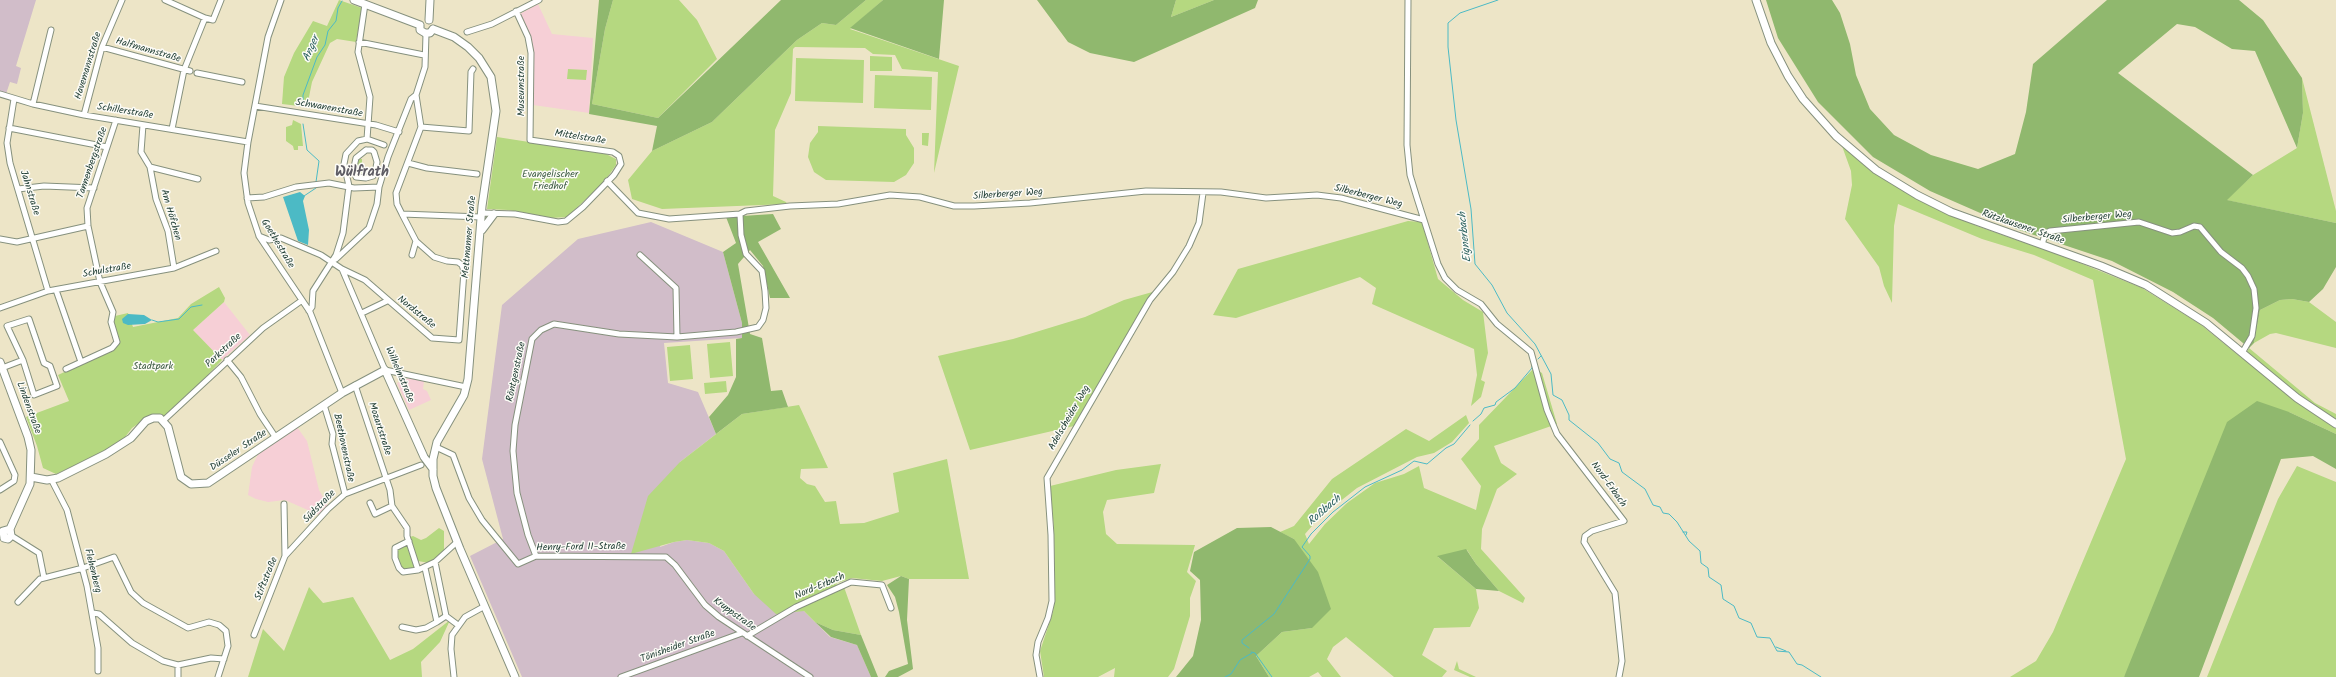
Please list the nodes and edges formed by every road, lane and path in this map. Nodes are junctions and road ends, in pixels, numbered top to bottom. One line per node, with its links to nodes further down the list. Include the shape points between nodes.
1 (122, 0): 20 (street, Havemannstraße)
2 (165, 0): 12 (street)
3 (221, 0): 12 (street, via 213,20)
4 (280, 0): 30 (street, Goethestraße, via 268,37)
5 (354, 0): 10 (main road)
6 (430, 0): 13 (main road)
7 (539, 0): 11 (street)
8 (1408, 0): 61 (street, via 1407,145 1410,175)
9 (1756, 0): 69 (main road, Rützkausener Straße, via 1771,42 1788,76 1820,119 1848,148 1876,170 1917,195 1978,223)
10 (365, 4): 14 (main road); 19 (street)
11 (516, 11): 17 (street, via 488,26); 40 (street, Museumstraße, via 528,37 531,53)
12 (205, 18): 23 (street)
13 (429, 20): 14 (main road); 15 (main road, via 433,24)
14 (420, 25): 18 (main road, via 422,32)
15 (433, 29): 18 (main road); 60 (main road, Mettmanner Straße, via 468,47 480,58 491,77 496,111)
16 (51, 30): 29 (street)
17 (467, 32)
18 (426, 34): 21 (street)
19 (359, 42): 21 (street); 34 (street, via 358,52 370,97)
20 (102, 47): 23 (street, Halfmannstraße); 31 (street, Havemannstraße)
21 (424, 55): 27 (street, via 425,67)
22 (473, 69): 35 (street, via 469,131)
23 (187, 71): 37 (street)
24 (197, 73): 25 (street)
25 (242, 82)
26 (0, 94): 28 (street, Schillerstraße)
27 (416, 95): 35 (street); 38 (street, via 411,99)
28 (14, 99): 29 (street, Schillerstraße); 36 (street, Jahnstraße)
29 (33, 104): 31 (street, Schillerstraße)
30 (255, 106): 34 (street, Schwanenstraße); 41 (street, Goethestraße)
31 (84, 115): 32 (street, Schillerstraße)
32 (116, 120): 33 (street, Schillerstraße); 43 (street, Tannenbergstraße)
33 (143, 125): 37 (street, Schillerstraße); 47 (street, Am Höfchen, via 141,152)
34 (367, 125): 38 (street, Schwanenstraße); 39 (street)
35 (421, 127): 46 (street)
36 (9, 128): 43 (street); 54 (street, Jahnstraße, via 7,143)
37 (172, 129): 41 (street, Schillerstraße)
38 (399, 132): 44 (street)
39 (367, 140): 42 (street); 51 (street, via 358,141 346,154 344,164)
40 (530, 140): 50 (street, Mittelstraße, via 613,152 619,156 620,164)
41 (248, 142): 56 (street, Goethestraße, via 244,173)
42 (384, 145)
43 (108, 147): 53 (street, Tannenbergstraße)
44 (388, 157): 45 (street); 52 (street)
45 (377, 162): 45 (street, via 373,176 356,177 354,167 359,154 372,150)
46 (408, 163): 48 (street); 57 (street, via 396,193 397,204)
47 (150, 167): 49 (street); 75 (street, Am Höfchen, via 156,199 168,231)
48 (477, 174)
49 (198, 179)
50 (607, 181): 58 (street, Mittelstraße, via 566,221 558,222 515,214); 59 (street, Silberberger Weg, via 633,210 649,216 669,219)
51 (349, 186): 52 (street); 56 (street, via 330,183 310,185 285,189 264,197); 74 (street, via 343,233)
52 (379, 187): 74 (street, via 377,204 369,228)
53 (94, 188): 54 (street, via 44,186); 62 (street, Tannenbergstraße, via 87,208)
54 (18, 189): 65 (street, Jahnstraße)
55 (1203, 193): 59 (street, Silberberger Weg, via 1146,191 974,206 954,206 920,197 890,195 838,204 753,210); 61 (street, Silberberger Weg, via 1221,192 1266,198 1317,195 1341,198); 146 (street, Adelscheider Weg, via 1199,223 1189,246 1144,310 1047,478 1052,535 1052,601 1038,642 1036,655)
56 (247, 198): 64 (street, Goethestraße, via 250,215)
57 (402, 214): 60 (street, Mittelstraße); 68 (street)
58 (494, 214): 60 (street, Mittelstraße); 63 (main road)
59 (740, 214): 85 (street, Röntgenstraße, via 741,235 746,254 762,271 766,308 763,320 758,327 750,329)
60 (481, 215): 63 (main road, Mettmanner Straße)
61 (1424, 220): 147 (street, Nord-Erbach, via 1438,264 1446,278 1456,290 1481,304 1497,324 1531,352 1547,410 1557,434 1624,521 1592,531 1584,542 1615,593 1622,662)
62 (88, 226): 65 (street); 77 (street, Tannenbergstraße)
63 (480, 234): 96 (main road, Mettmanner Straße)
64 (260, 236): 67 (street); 70 (street, Goethestraße)
65 (32, 238): 66 (street, via 17,242); 79 (street, Jahnstraße)
66 (0, 239)
67 (268, 240): 70 (street); 74 (street, via 281,238 321,255)
68 (416, 241): 72 (street); 81 (street, Nordstraße, via 434,257 462,265 464,271 458,340 432,338)
69 (2042, 245): 86 (main road, Rützkausener Straße, via 2146,285 2206,323); 86 (street, Silberberger Weg, via 2045,234 2050,231 2139,222 2172,233 2194,226 2200,227 2221,252 2242,268 2254,289 2256,308 2252,336)
70 (266, 246): 80 (street, Goethestraße)
71 (216, 251): 75 (street, Schulstraße)
72 (412, 255)
73 (640, 255): 85 (street, via 676,288)
74 (332, 263): 76 (street); 83 (street, via 313,291 312,307)
75 (174, 268): 77 (street, Schulstraße)
76 (342, 269): 81 (street, Nordstraße, via 365,280); 84 (street, Wilhelmstraße)
77 (100, 282): 78 (street, Schulstraße); 89 (street, Tannenbergstraße, via 113,312 111,322 118,342 112,348)
78 (56, 290): 79 (street, Schulstraße); 89 (street)
79 (48, 291): 82 (street, Schulstraße)
80 (301, 301): 83 (street, Goethestraße); 88 (street, Parkstraße, via 263,328)
81 (387, 301): 84 (street, Nordstraße)
82 (0, 308)
83 (309, 311): 97 (street, Goethestraße)
84 (362, 313): 92 (street, Wilhelmstraße)
85 (677, 337): 120 (street, Röntgenstraße, via 619,334 561,323 540,330 532,339 513,451 517,492)
86 (2242, 353): 100 (main road, Rützkausener Straße, via 2297,398)
87 (23, 360): 87 (street, via 34,395 57,386 50,366 44,363 29,319 6,326); 90 (street)
88 (227, 360): 99 (street, Parkstraße); 101 (street, via 241,377)
89 (81, 362): 91 (street)
90 (1, 365): 107 (main road, Lindenstraße, via 28,436)
91 (66, 369)
92 (385, 370): 93 (street); 94 (main road, Wilhelmstraße); 95 (main road, Düsseler Straße)
93 (397, 371): 94 (street); 96 (street)
94 (389, 379): 104 (main road, Wilhelmstraße)
95 (355, 385): 97 (main road, Düsseler Straße); 109 (street, Mozartstraße)
96 (466, 387): 103 (main road, Mettmanner Straße)
97 (342, 393): 98 (main road, Düsseler Straße)
98 (324, 405): 101 (main road, Düsseler Straße); 111 (street, Beethovenstraße, via 333,434 332,444)
99 (164, 420): 101 (main road, Düsseler Straße, via 168,426 178,473 194,485 214,480); 108 (main road, via 153,418 146,421 131,438 106,454)
100 (2336, 424)
101 (276, 438)
102 (0, 442): 110 (street, via 15,475 14,481)
103 (435, 450): 104 (main road); 106 (main road, Mettmanner Straße); 120 (street, Henry-Ford II-Straße, via 453,455 482,520 518,564)
104 (421, 451): 106 (main road, Wilhelmstraße)
105 (421, 465): 109 (street, Südstraße)
106 (433, 470): 118 (main road, Wilhelmstraße, via 436,488)
107 (31, 477): 108 (main road); 115 (main road, Lindenstraße)
108 (51, 479): 123 (street, Flehenberg, via 67,510)
109 (386, 480): 111 (street, Südstraße); 114 (street, Mozartstraße)
110 (0, 490)
111 (345, 494): 119 (street, Südstraße)
112 (284, 504): 119 (street, Stiftstraße)
113 (370, 504): 114 (street, via 374,514)
114 (392, 506): 117 (street, via 394,512 402,517)
115 (11, 532): 116 (main road, via 5,529); 126 (street, via 39,553)
116 (2, 535)
117 (409, 541): 125 (street); 125 (street, via 395,548 395,558 403,572)
118 (457, 542): 122 (street); 128 (main road, Wilhelmstraße)
119 (285, 556): 136 (street, Stiftstraße)
120 (536, 556): 121 (street, Henry-Ford II-Straße)
121 (659, 556): 135 (street, Kruppstraße, via 666,557 675,565 705,605)
122 (435, 562): 124 (street); 131 (street)
123 (83, 568): 126 (street); 130 (street, Flehenberg); 137 (street, via 112,557 116,558 128,587 143,603 188,628 209,622 223,628 228,639)
124 (425, 568): 125 (street); 132 (street)
125 (418, 570)
126 (44, 578): 127 (street)
127 (18, 602)
128 (485, 606): 133 (street, via 465,617); 143 (main road, Wilhelmstraße)
129 (891, 608): 135 (street, Nord-Erbach, via 882,585 851,582 796,606)
130 (93, 613): 138 (street, via 99,614 132,643 163,661); 139 (street, Flehenberg)
131 (446, 616): 132 (street); 133 (street)
132 (437, 622): 134 (street, via 416,630)
133 (458, 625): 142 (street, via 452,635 450,649)
134 (402, 627)
135 (744, 634): 144 (street, Tönisheider Straße); 145 (street, Kruppstraße)
136 (254, 635)
137 (224, 659): 138 (street, via 211,658); 141 (street)
138 (178, 665): 140 (street)
139 (98, 671)
140 (178, 677)
141 (218, 677)
142 (454, 677)
143 (516, 677)
144 (621, 677)
145 (810, 677)
146 (1040, 677)
147 (1619, 677)

